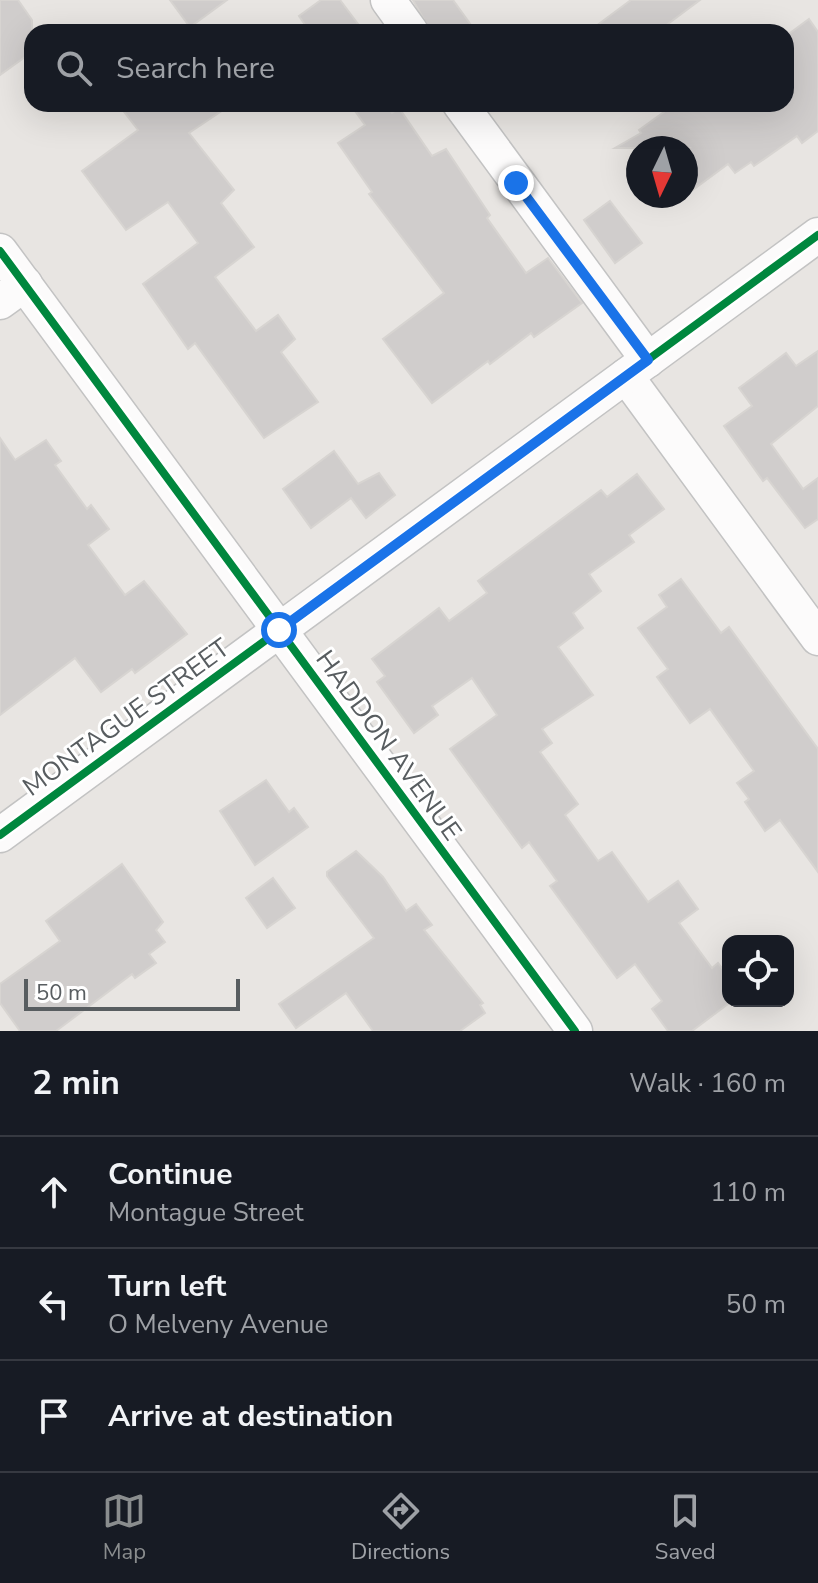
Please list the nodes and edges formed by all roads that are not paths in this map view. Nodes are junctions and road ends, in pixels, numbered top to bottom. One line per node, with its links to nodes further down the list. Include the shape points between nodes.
1 (388, 0): 2 (street)
2 (405, 24)
3 (465, 112): 7 (street)
4 (818, 235): 7 (street, MONTAGUE STREET)
5 (0, 251): 6 (street, HADDON AVENUE)
6 (12, 293): 8 (street, HADDON AVENUE)
7 (637, 368): 8 (street, MONTAGUE STREET); 9 (street)
8 (279, 630): 10 (street, MONTAGUE STREET); 11 (street, HADDON AVENUE)
9 (818, 638)
10 (0, 835)
11 (570, 1029)

